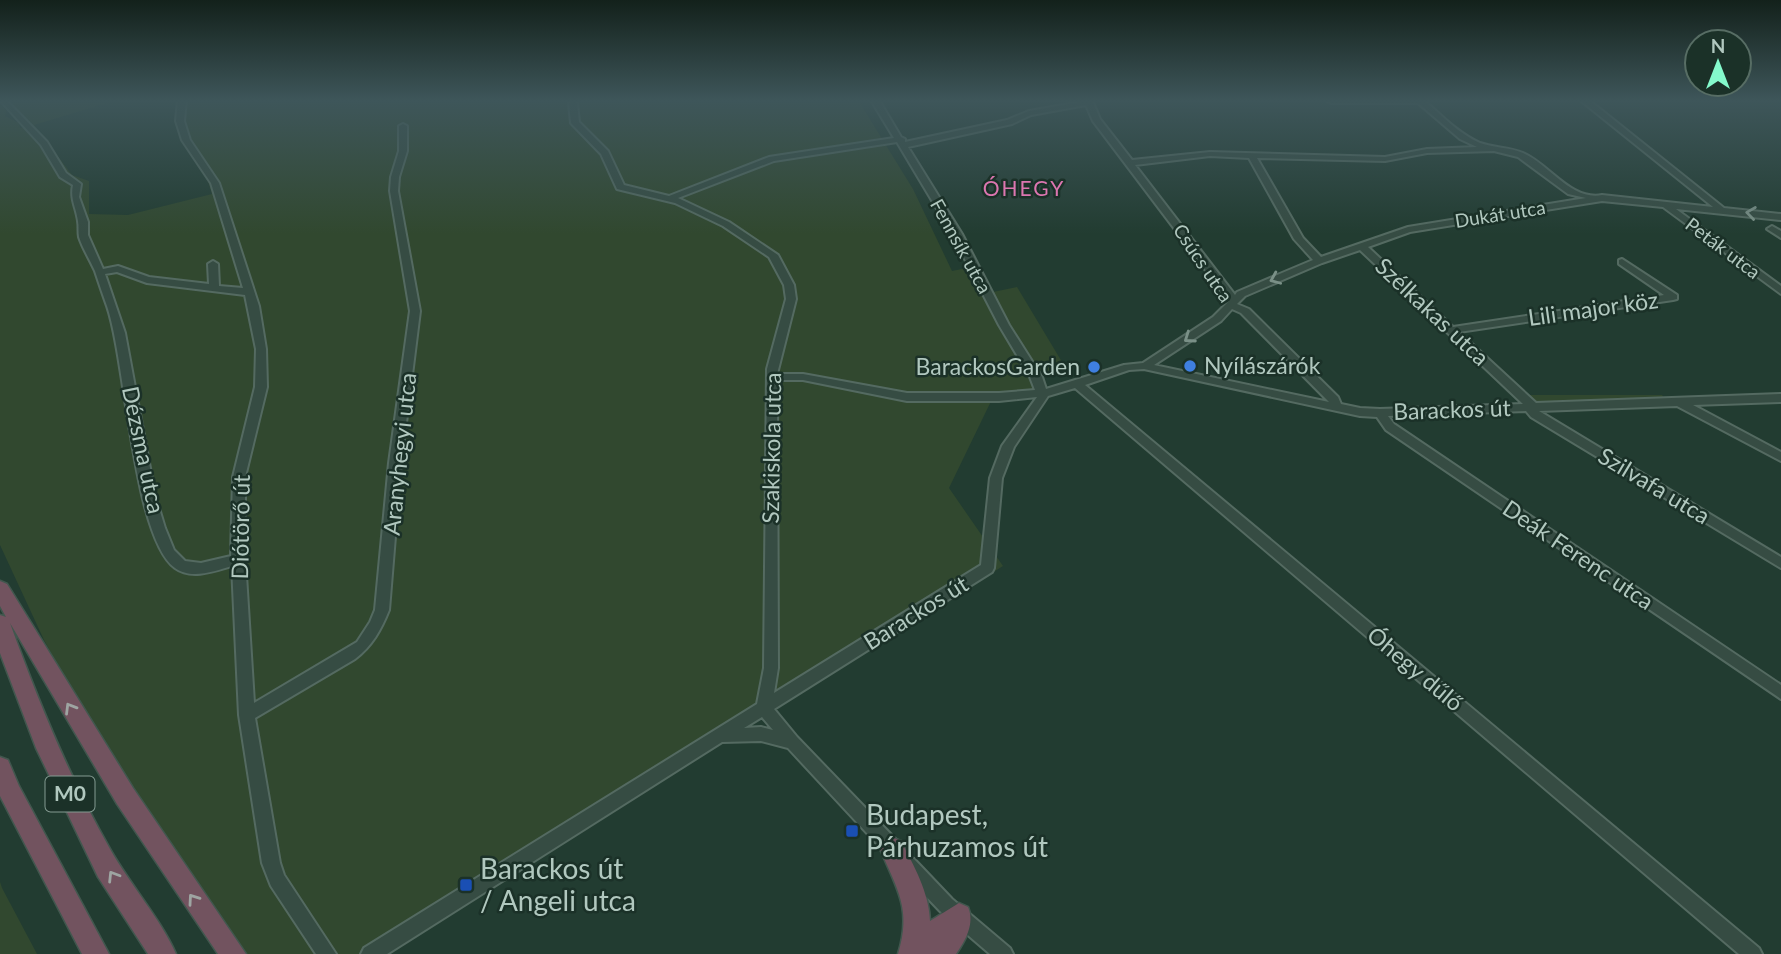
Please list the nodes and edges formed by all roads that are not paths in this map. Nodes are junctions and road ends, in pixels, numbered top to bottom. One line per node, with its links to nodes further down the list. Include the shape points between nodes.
1 (44, 145): 22 (street, Dézsma utca, via 63,174 78,184 75,197 83,235)
2 (190, 145): 25 (street, Diótörő út, via 215,183)
3 (402, 145): 44 (street, Aranyhegyi utca, via 393,181 415,311 382,610 362,646)
4 (597, 145): 14 (street, Szakiskola utca, via 620,187)
5 (882, 145): 14 (street, via 780,157)
6 (904, 145): 31 (street, Fennsík utca, via 964,246)
7 (1116, 145): 12 (street, Csúcs utca)
8 (1481, 145): 10 (street)
9 (1640, 145): 16 (street)
10 (1492, 149): 11 (street, via 1427,151 1385,159); 13 (street, via 1521,155 1571,192)
11 (1252, 156): 12 (street, via 1210,154); 19 (street, via 1299,239)
12 (1130, 163): 26 (street, Csúcs utca)
13 (1602, 198): 15 (street, Dukát utca); 18 (street, Dukát utca, via 1426,226)
14 (669, 199): 29 (street, Szakiskola utca, via 705,212 751,238 780,265 791,299)
15 (1665, 204): 16 (street, Dukát utca); 24 (street, Peták utca)
16 (1720, 209): 17 (street, Dukát utca, one-way to 16)
17 (1781, 217)
18 (1361, 246): 19 (street, Dukát utca); 27 (street, Szélkakas utca)
19 (1319, 261): 26 (street, Dukát utca, one-way to 26, via 1241,294)
20 (1622, 262): 27 (street, Lili major köz, via 1673,297)
21 (213, 264): 23 (street)
22 (100, 272): 23 (street, via 118,269 147,280); 38 (street, Dézsma utca, via 120,330 141,464 173,561 205,568)
23 (214, 287): 25 (street)
24 (1781, 290)
25 (248, 292): 38 (street, Diótörő út, via 263,368 239,477)
26 (1233, 304): 28 (street, Dukát utca, one-way to 28); 34 (street, Csúcs utca, via 1245,311)
27 (1452, 330): 35 (street, Szélkakas utca)
28 (1144, 366): 30 (street, Barackos út); 34 (street, Barackos út)
29 (772, 377): 31 (street, via 803,377 919,398); 43 (street, Szakiskola utca, via 771,668)
30 (1077, 384): 31 (street, Barackos út); 59 (street, Óhegy dűlő)
31 (1041, 394): 43 (street, Barackos út, via 1041,402 1008,446 996,478 987,568)
32 (1781, 398): 33 (street, Barackos út)
33 (1677, 401): 35 (street, Barackos út); 37 (street)
34 (1336, 407): 36 (street, Barackos út)
35 (1531, 407): 36 (street, Barackos út); 39 (street, Szilvafa utca, via 1535,414)
36 (1380, 413): 42 (street, Deák Ferenc utca, via 1390,427)
37 (1781, 457)
38 (238, 559): 44 (street, Diótörő út)
39 (1781, 563)
40 (0, 589): 52 (highway, one-way to 40, via 105,764)
41 (0, 623): 51 (highway, M0, one-way to 41, via 107,868 55,763)
42 (1781, 693)
43 (764, 708): 45 (street, Barackos út); 46 (street)
44 (247, 715): 53 (street, Diótörő út, via 271,863 277,880)
45 (720, 737): 46 (street, via 761,734); 54 (street, Barackos út)
46 (792, 742): 48 (street)
47 (0, 768): 50 (highway, M0)
48 (892, 849): 49 (street); 55 (highway, via 918,912 918,935)
49 (959, 916): 56 (highway); 57 (highway); 58 (street)
50 (94, 952)
51 (163, 954)
52 (233, 954)
53 (327, 954)
54 (370, 954)
55 (911, 954)
56 (917, 954)
57 (941, 954)
58 (1004, 954)
59 (1753, 954)

